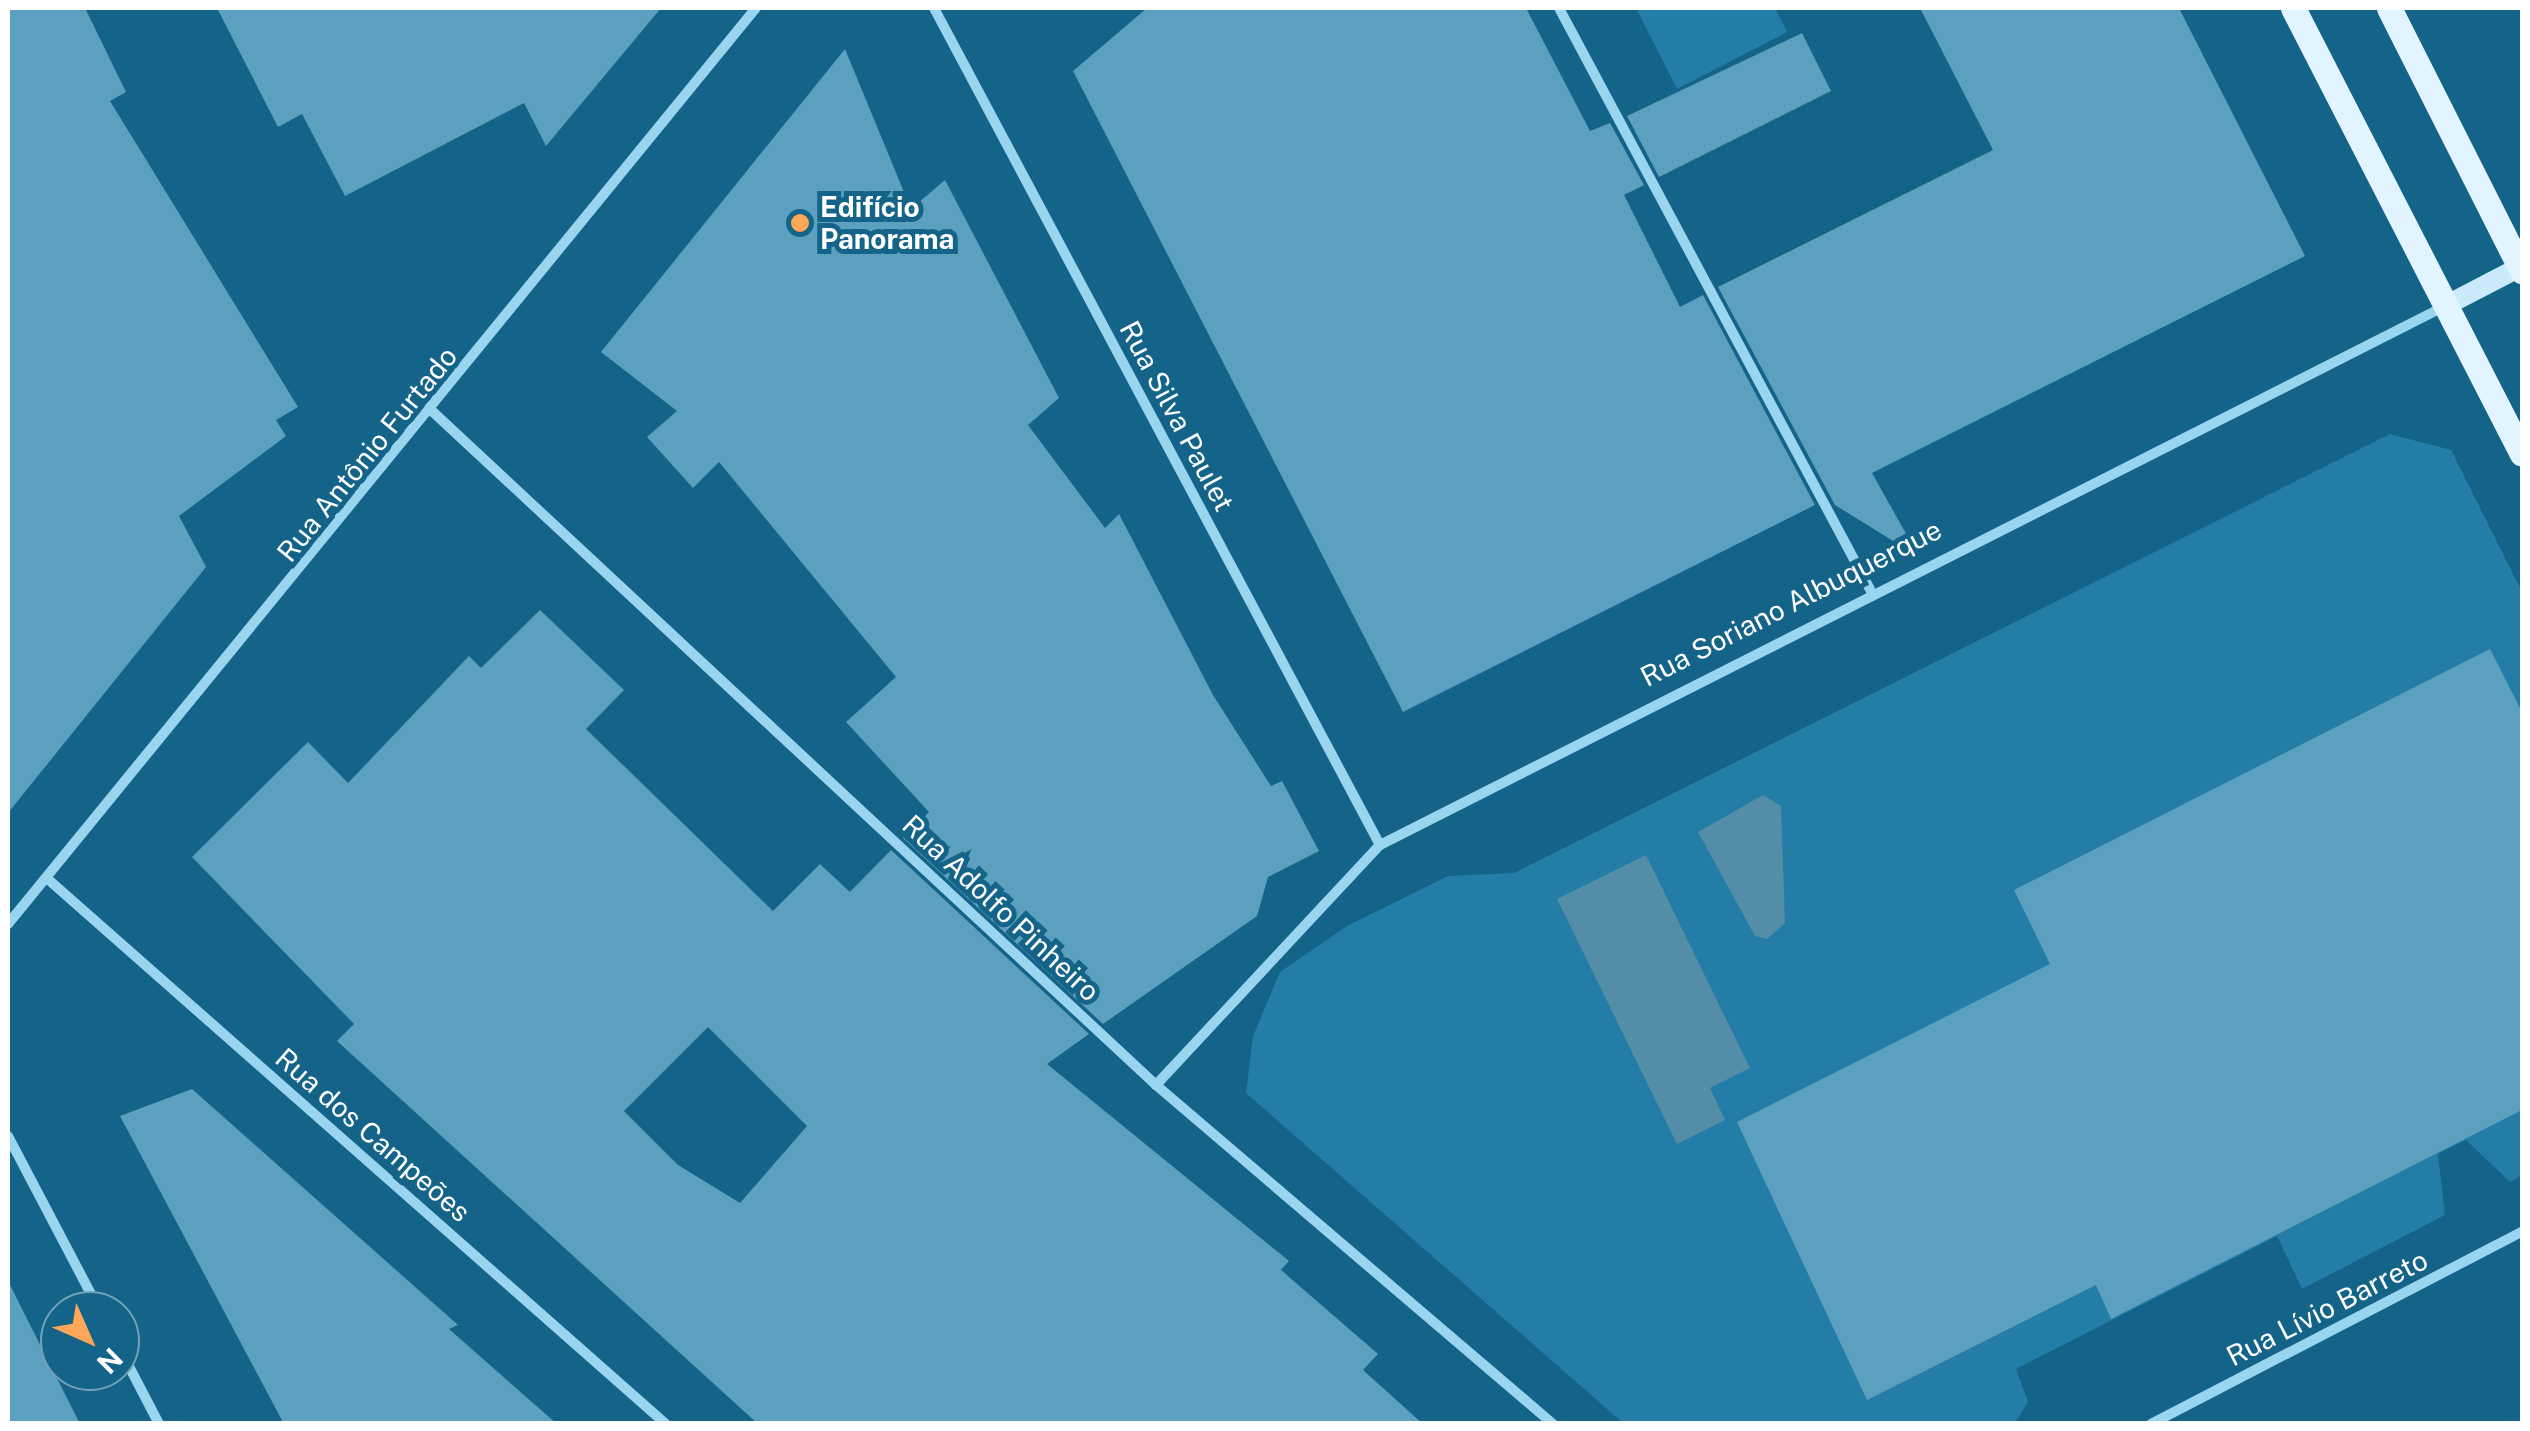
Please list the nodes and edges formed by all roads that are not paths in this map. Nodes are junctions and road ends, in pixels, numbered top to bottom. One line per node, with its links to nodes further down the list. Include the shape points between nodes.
1 (756, 8): 8 (street, Rua Antônio Furtado)
2 (934, 8): 11 (street, Rua Silva Paulet)
3 (1560, 8): 10 (street)
4 (2293, 8): 7 (main road)
5 (2389, 8): 6 (main road)
6 (2522, 268): 7 (main road, Rua Soriano Albuquerque)
7 (2445, 306): 9 (main road); 10 (street, Rua Soriano Albuquerque)
8 (432, 411): 12 (street, Rua Antônio Furtado); 14 (street, Rua Adolfo Pinheiro)
9 (2522, 454)
10 (1871, 590): 11 (street, Rua Soriano Albuquerque)
11 (1380, 845): 14 (street, Rua Soriano Albuquerque)
12 (50, 881): 13 (street, Rua Antônio Furtado); 20 (street, Rua dos Campeões)
13 (8, 924)
14 (1156, 1085): 21 (street, Rua Adolfo Pinheiro)
15 (8, 1136): 17 (street)
16 (2522, 1232): 22 (street, Rua Lívio Barreto)
17 (89, 1291)
18 (140, 1388): 19 (street)
19 (159, 1424)
20 (666, 1424)
21 (1553, 1424)
22 (2151, 1424)

